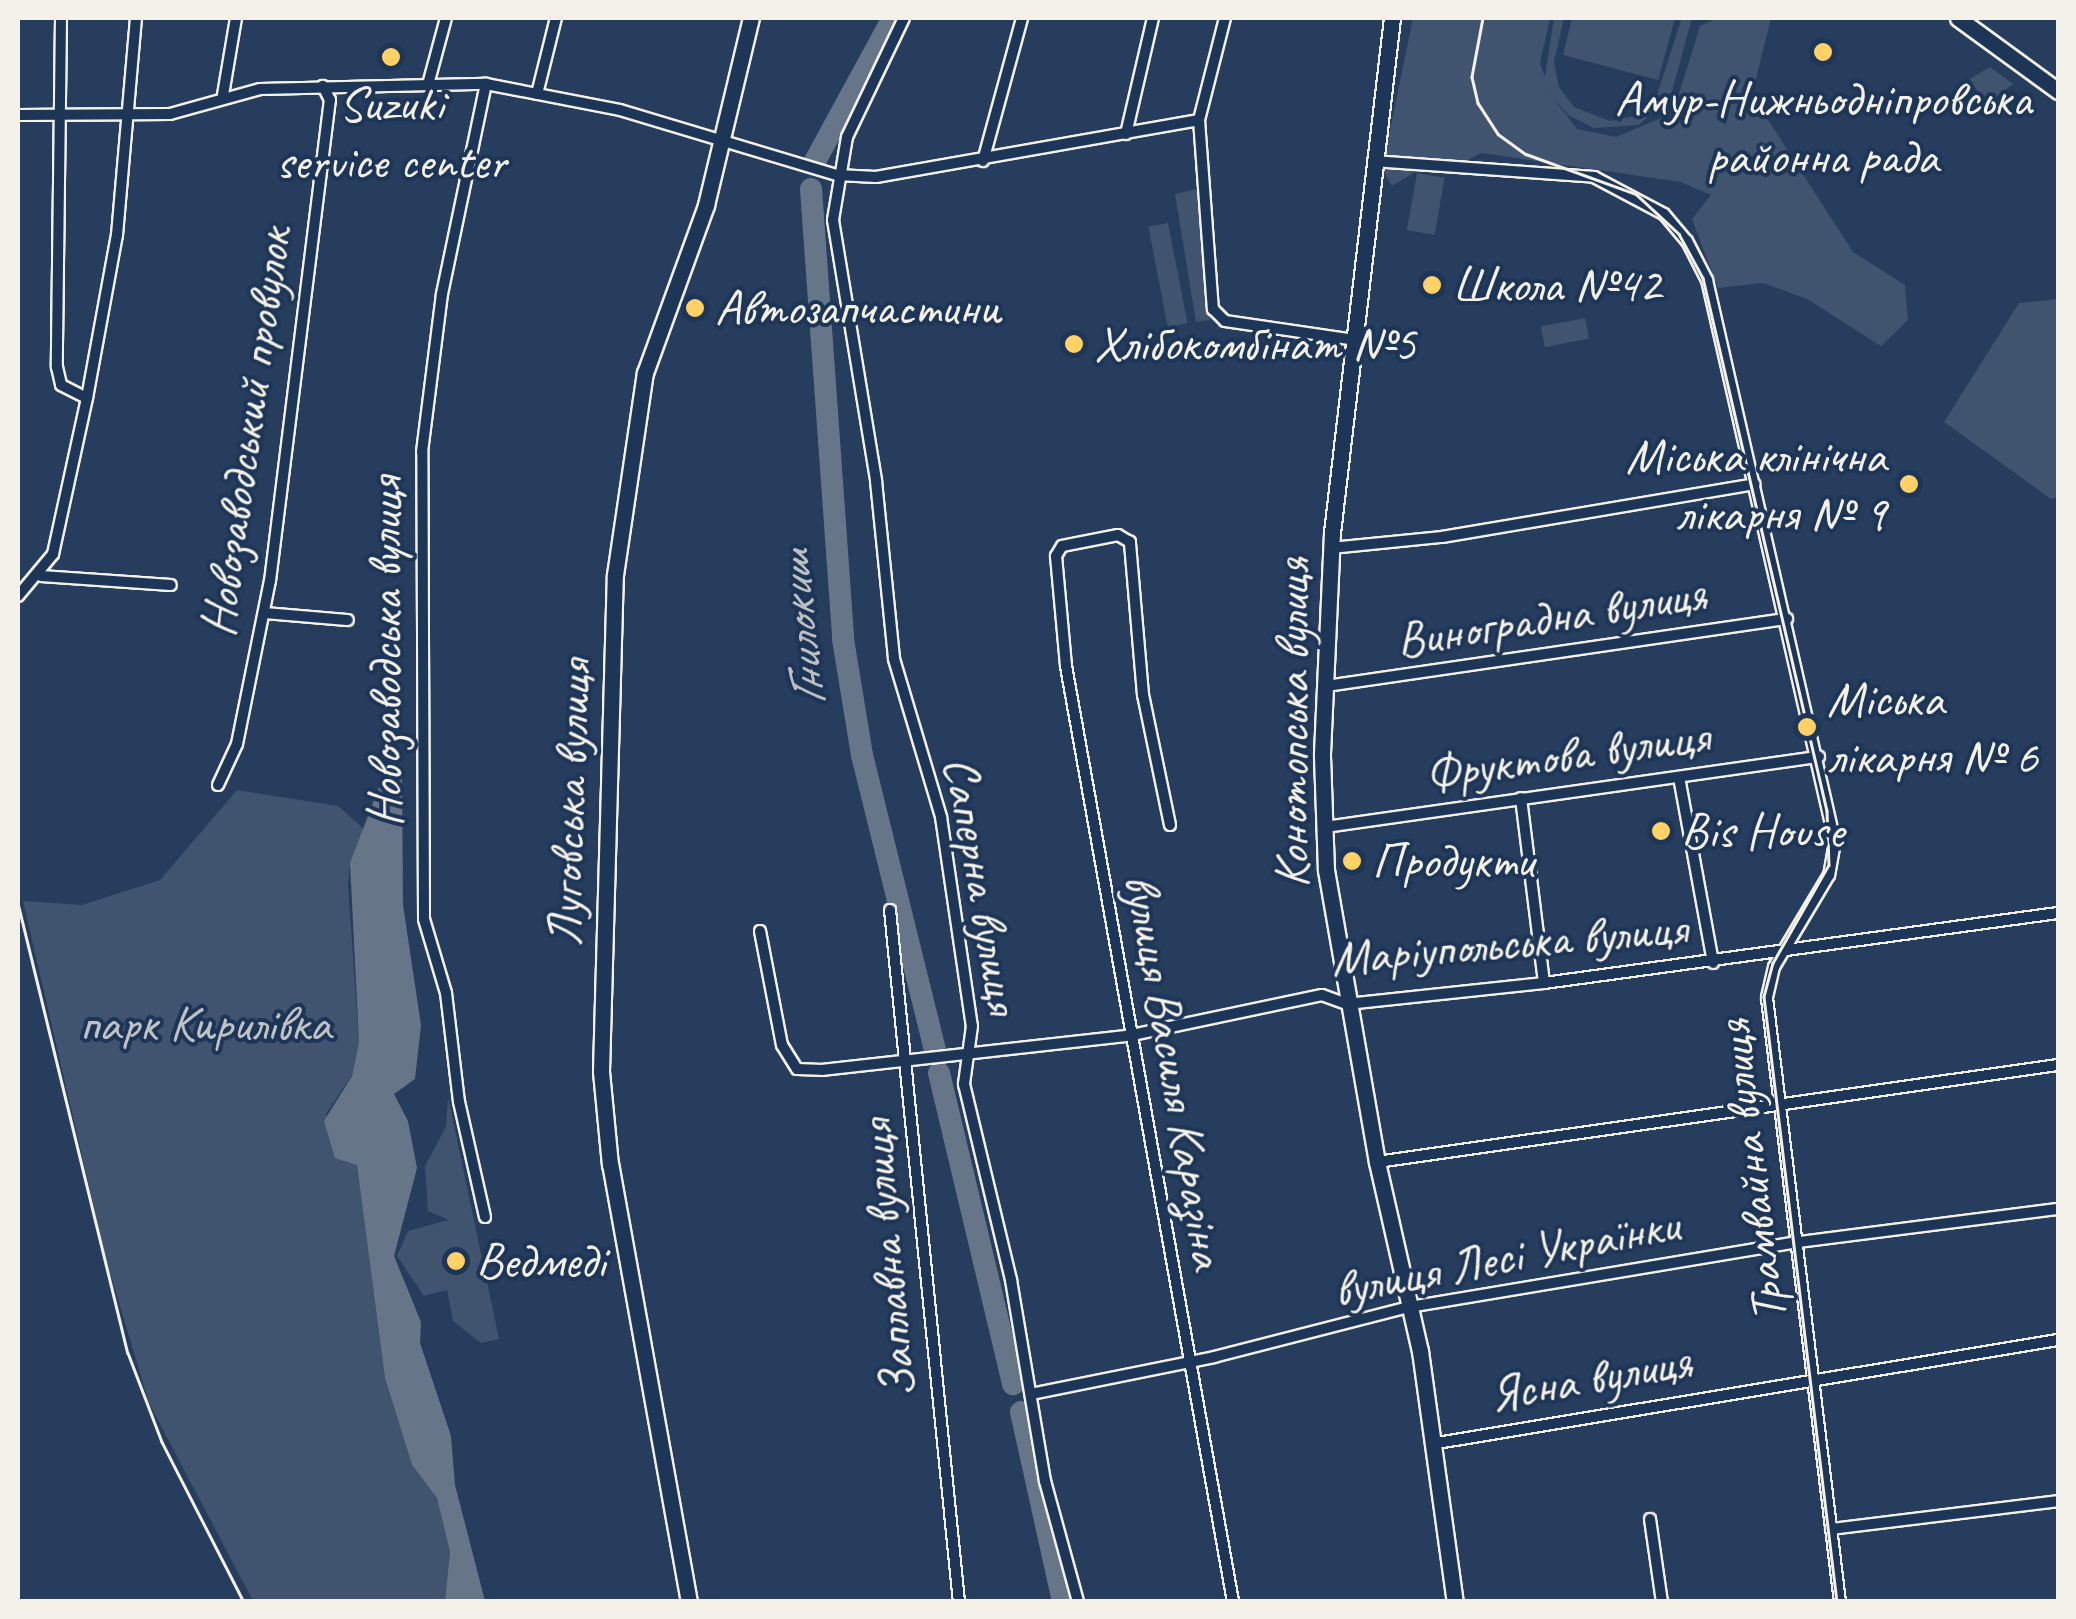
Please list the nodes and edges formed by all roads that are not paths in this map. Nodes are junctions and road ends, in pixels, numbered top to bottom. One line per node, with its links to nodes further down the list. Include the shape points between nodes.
1 (62, 18): 19 (street)
2 (136, 18): 21 (street)
3 (236, 18): 18 (street)
4 (446, 18): 13 (street)
5 (556, 18): 17 (street)
6 (751, 18): 24 (street, Луговська вулиця)
7 (904, 18): 27 (street, Саперна вулиця, via 847,137)
8 (1022, 18): 26 (street)
9 (1153, 18): 23 (street)
10 (1225, 18): 22 (street)
11 (1392, 18): 25 (street, Конотопська вулиця)
12 (1964, 19): 16 (street)
13 (429, 81): 14 (street); 15 (street)
14 (486, 84): 17 (street); 59 (street, Новозаводська вулиця, via 442,294 422,452 424,919 446,992 459,1102)
15 (323, 86): 18 (street); 35 (street, Новозаводський провулок, via 330,100)
16 (2058, 91)
17 (537, 94): 24 (street)
18 (223, 95): 21 (street, via 170,114)
19 (58, 114): 20 (street); 21 (street); 29 (street, via 57,367 61,385)
20 (18, 115)
21 (132, 115): 29 (street)
22 (1199, 120): 23 (street); 28 (street, via 1216,314 1225,322)
23 (1126, 134): 26 (street)
24 (720, 140): 27 (street); 70 (street, Луговська вулиця, via 706,205 646,373 615,575 601,1072 610,1165)
25 (1372, 161): 28 (street, Конотопська вулиця); 30 (street, Трамвайна вулиця, via 1594,177 1636,194 1678,228 1710,292)
26 (983, 162): 27 (street, via 876,177)
27 (837, 175): 53 (street, Саперна вулиця, via 832,220 876,481 894,659 941,817 972,1026)
28 (1354, 340): 31 (street, Конотопська вулиця)
29 (87, 398): 32 (street, via 53,554)
30 (1754, 484): 31 (street, via 1442,537); 36 (street, Трамвайна вулиця)
31 (1332, 548): 38 (street, Конотопська вулиця)
32 (41, 576): 33 (street); 34 (street)
33 (171, 585)
34 (18, 596)
35 (264, 613): 37 (street); 41 (street, Новозаводський провулок, via 238,744)
36 (1786, 619): 38 (street, Виноградна вулиця); 39 (street, Трамвайна вулиця)
37 (348, 620)
38 (1326, 686): 44 (street, Конотопська вулиця)
39 (1819, 757): 40 (street, Фруктова вулиця); 48 (street, Трамвайна вулиця, via 1834,856)
40 (1679, 777): 42 (street, Фруктова вулиця); 49 (street)
41 (218, 785)
42 (1522, 798): 44 (street, Фруктова вулиця); 50 (street)
43 (1170, 825): 52 (street, вулиця Василя Каразіна, via 1138,656 1130,542 1118,535 1057,552 1066,666)
44 (1325, 827): 51 (street, Конотопська вулиця)
45 (890, 910): 54 (street, Заплавна вулиця)
46 (2058, 912): 48 (street, Маріупольська вулиця)
47 (760, 931): 54 (street, Маріупольська вулиця, via 770,1002 797,1069)
48 (1781, 955): 49 (street, Маріупольська вулиця); 56 (street, Трамвайна вулиця, via 1766,998)
49 (1713, 963): 50 (street, Маріупольська вулиця)
50 (1544, 983): 51 (street, Маріупольська вулиця)
51 (1347, 1004): 52 (street, Маріупольська вулиця, via 1322,996); 57 (street, Конотопська вулиця)
52 (1132, 1036): 53 (street, Маріупольська вулиця); 63 (street, вулиця Василя Каразіна)
53 (968, 1056): 54 (street, Маріупольська вулиця); 65 (street, Саперна вулиця, via 964,1084)
54 (906, 1060): 71 (street, Заплавна вулиця)
55 (2058, 1065): 56 (street)
56 (1779, 1107): 57 (street); 60 (street, Трамвайна вулиця)
57 (1377, 1162): 61 (street, Конотопська вулиця)
58 (2058, 1209): 60 (street, вулиця Лесі Українки)
59 (485, 1218)
60 (1796, 1242): 61 (street, вулиця Лесі Українки); 64 (street, Трамвайна вулиця)
61 (1409, 1307): 63 (street, вулиця Лесі Українки); 66 (street, Конотопська вулиця)
62 (2058, 1340): 64 (street, Ясна вулиця)
63 (1189, 1360): 65 (street, вулиця Лесі Українки); 73 (street, вулиця Василя Каразіна)
64 (1812, 1376): 66 (street, Ясна вулиця); 69 (street, Трамвайна вулиця)
65 (1031, 1394): 72 (street, Саперна вулиця)
66 (1431, 1444): 74 (street, Конотопська вулиця)
67 (2058, 1501): 69 (street)
68 (1650, 1519): 75 (street)
69 (1831, 1529): 76 (street, Трамвайна вулиця)
70 (689, 1602)
71 (960, 1602)
72 (1078, 1602)
73 (1233, 1602)
74 (1455, 1602)
75 (1662, 1602)
76 (1840, 1602)

